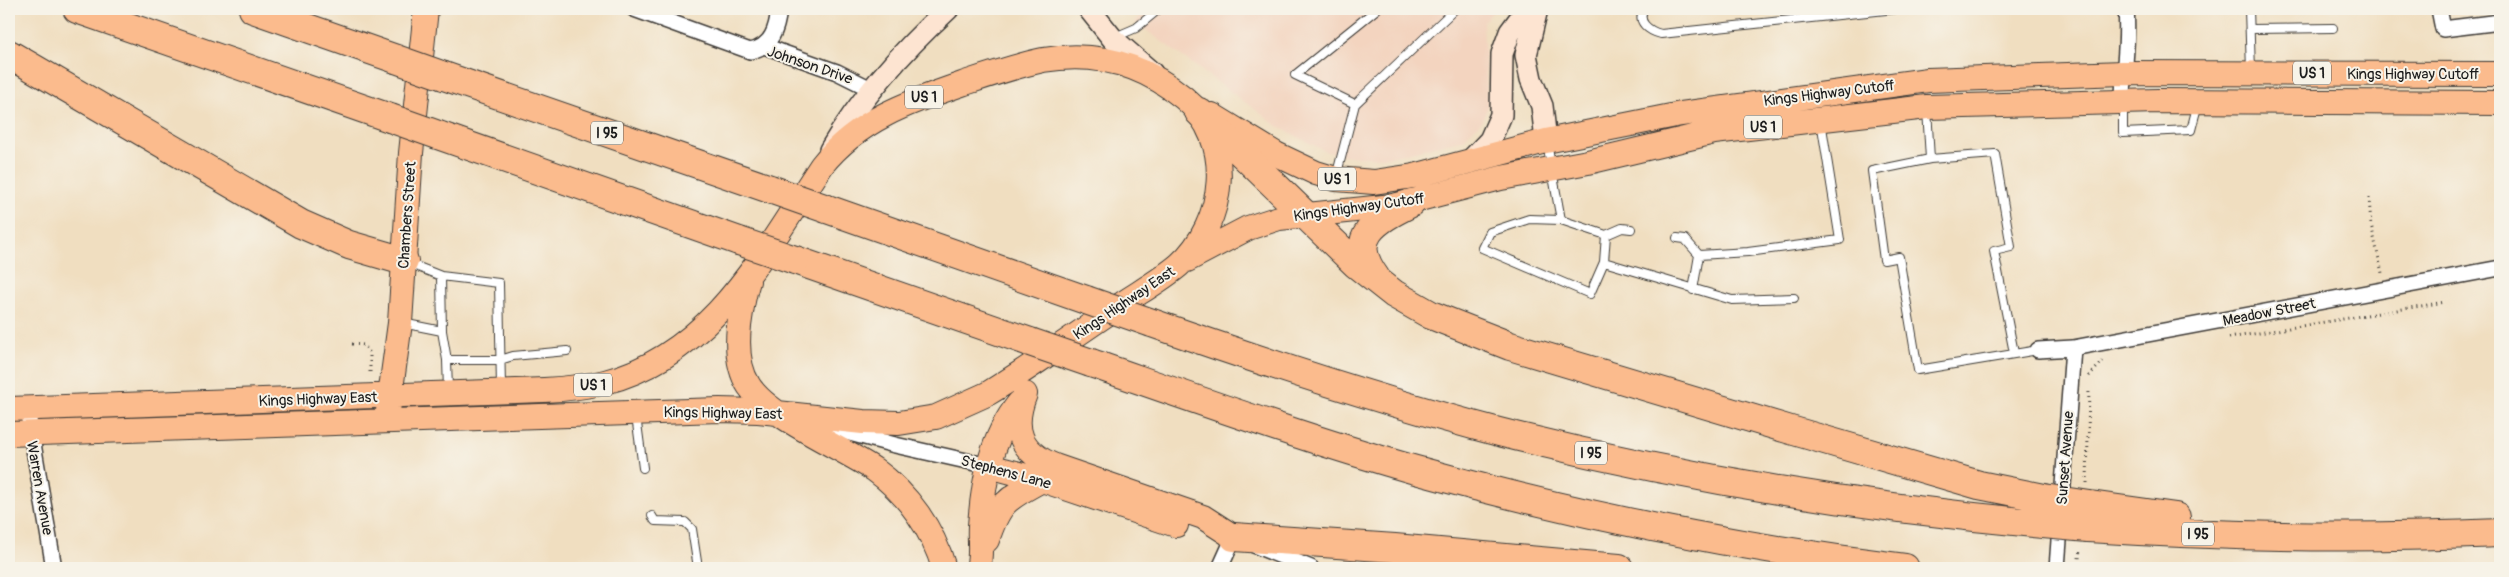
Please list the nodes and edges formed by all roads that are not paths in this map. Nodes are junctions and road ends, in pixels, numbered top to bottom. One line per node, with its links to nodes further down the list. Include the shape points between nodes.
1 (77, 9): 92 (highway, bridge, via 1279,428 1480,487 1684,533)
2 (253, 9): 58 (highway, I 95, bridge, via 828,209)
3 (426, 9): 49 (main road, Chambers Street)
4 (779, 9): 22 (street, via 778,25)
5 (948, 9): 28 (main road, via 896,60)
6 (1089, 9): 21 (main road)
7 (1159, 9): 21 (lane, via 1136,28)
8 (1378, 9): 32 (lane, via 1295,75)
9 (1455, 9): 32 (lane)
10 (1527, 9): 38 (main road, via 1510,32 1502,54 1501,115 1490,140)
11 (1537, 9): 36 (main road, via 1526,55 1542,106)
12 (1644, 9): 13 (lane, via 1642,22 1650,32 1661,34)
13 (1895, 9)
14 (2126, 9): 24 (street, via 2128,37)
15 (2249, 9): 20 (lane)
16 (2439, 9): 18 (street, via 2443,29)
17 (641, 10): 22 (street, Johnson Drive, via 743,50 758,50)
18 (2500, 22)
19 (2333, 28): 20 (lane)
20 (2250, 29): 25 (lane)
21 (1113, 39): 27 (main road)
22 (764, 46): 28 (street, Johnson Drive, via 837,72)
23 (9, 54): 49 (highway, via 301,224 349,245)
24 (2123, 73): 25 (main road, Kings Highway Cutoff / US 1); 29 (main road, Kings Highway Cutoff / US 1, via 1928,80); 30 (street)
25 (2251, 73): 26 (main road, Kings Highway Cutoff / US 1)
26 (2500, 74)
27 (1162, 81): 33 (main road, Kings Highway East / US 1); 39 (main road, Kings Highway East / US 1, via 1130,66 1096,58 1060,57 1026,64 891,110 853,134)
28 (872, 89): 39 (main road, via 844,127)
29 (1818, 96): 35 (main road); 36 (main road, Kings Highway Cutoff / US 1, via 1681,114)
30 (2123, 102): 31 (main road, Kings Highway Cutoff / US 1); 34 (main road, Kings Highway Cutoff / US 1)
31 (2500, 103)
32 (1355, 104): 41 (lane)
33 (1193, 106): 41 (main road, Kings Highway Cutoff / US 1, via 1276,154); 43 (highway); 51 (main road, Kings Highway East / US 1, via 1208,124 1220,170 1216,204 1203,233)
34 (1927, 107): 35 (main road, Kings Highway Cutoff / US 1); 37 (lane)
35 (1821, 120): 40 (main road, Kings Highway Cutoff / US 1, via 1714,132); 48 (lane, via 1840,240)
36 (1546, 141): 38 (main road, Kings Highway Cutoff / US 1); 40 (lane)
37 (1930, 160): 64 (lane, via 1995,154 2011,247 1994,251); 64 (lane, via 1872,171 1884,260 1899,257 1918,370)
38 (1469, 162): 41 (main road, Kings Highway Cutoff / US 1, via 1392,181)
39 (822, 165): 52 (main road, Kings Highway East / US 1)
40 (1551, 169): 42 (main road, Kings Highway Cutoff / US 1, via 1501,178); 44 (lane)
41 (1336, 179)
42 (1410, 202): 43 (main road, Kings Highway Cutoff / US 1); 55 (highway, via 1378,221 1365,238 1364,256)
43 (1304, 214): 51 (main road, Kings Highway Cutoff / US 1, via 1248,228); 55 (highway)
44 (1560, 220): 46 (lane); 50 (lane, via 1529,219 1490,232 1482,248 1590,294)
45 (1631, 229): 46 (lane, via 1622,228)
46 (1606, 236): 50 (lane)
47 (1677, 238): 48 (lane, via 1685,239)
48 (1699, 255): 56 (lane)
49 (404, 261): 54 (lane); 59 (main road, Chambers Street)
50 (1604, 262): 56 (lane)
51 (1179, 265): 58 (main road, Kings Highway East / US 1)
52 (754, 268): 67 (main road, Kings Highway East / US 1, via 709,323 654,363 622,377 588,386); 74 (main road, via 740,319 740,361 748,384)
53 (2500, 268): 61 (street, Meadow Street)
54 (441, 276): 60 (lane); 66 (lane, via 499,283)
55 (1382, 286): 81 (highway, via 1431,315 1510,346 1979,485)
56 (1693, 290): 57 (lane, via 1732,300)
57 (1794, 298)
58 (1090, 311): 69 (main road); 74 (main road, Kings Highway East / US 1, via 987,394 936,417 882,424); 81 (highway, I 95, bridge, via 1152,323 1383,400 1618,460 1832,499 1957,516)
59 (400, 323): 60 (lane); 70 (main road, Chambers Street)
60 (442, 331): 65 (lane)
61 (2073, 348): 63 (street, Meadow Street); 93 (street, Sunset Avenue)
62 (567, 350): 66 (lane)
63 (2038, 350): 64 (lane)
64 (2014, 353)
65 (447, 360): 66 (lane); 68 (lane)
66 (500, 360): 67 (lane)
67 (502, 392): 68 (main road, Kings Highway East / US 1)
68 (448, 394): 70 (main road, Kings Highway East / US 1)
69 (1025, 394): 78 (main road, via 1002,430); 84 (main road, Stephens Lane, via 1018,415 1019,433 1027,448 1039,459 1203,517)
70 (389, 397): 71 (main road, Kings Highway East / US 1); 75 (main road, Chambers Street)
71 (251, 401): 72 (main road, Kings Highway East / US 1); 76 (main road)
72 (18, 409): 77 (street, Warren Avenue)
73 (635, 412): 74 (main road, Kings Highway East / US 1); 75 (main road, Kings Highway East / US 1); 79 (lane)
74 (777, 412): 78 (street, Stephens Lane, via 865,438); 88 (main road, via 859,460 889,482 923,521)
75 (387, 421): 76 (main road, Kings Highway East / US 1)
76 (253, 426): 77 (main road, Kings Highway East / US 1)
77 (19, 434): 86 (street, Warren Avenue)
78 (989, 466): 80 (main road, Stephens Lane); 85 (main road, via 981,515)
79 (643, 468)
80 (1042, 480): 84 (main road, Stephens Lane, via 1202,534); 85 (main road, via 1001,506)
81 (2044, 511): 83 (highway, I 95, bridge, via 2086,515 2172,533 2308,537)
82 (652, 516): 87 (lane, via 655,521 685,522 692,529)
83 (2500, 533)
84 (1234, 537): 89 (street); 90 (street, Stephens Lane); 91 (highway)
85 (979, 566)
86 (54, 568)
87 (698, 568)
88 (944, 568)
89 (1220, 568)
90 (1311, 568)
91 (1618, 568)
92 (1905, 568)
93 (2057, 568)

